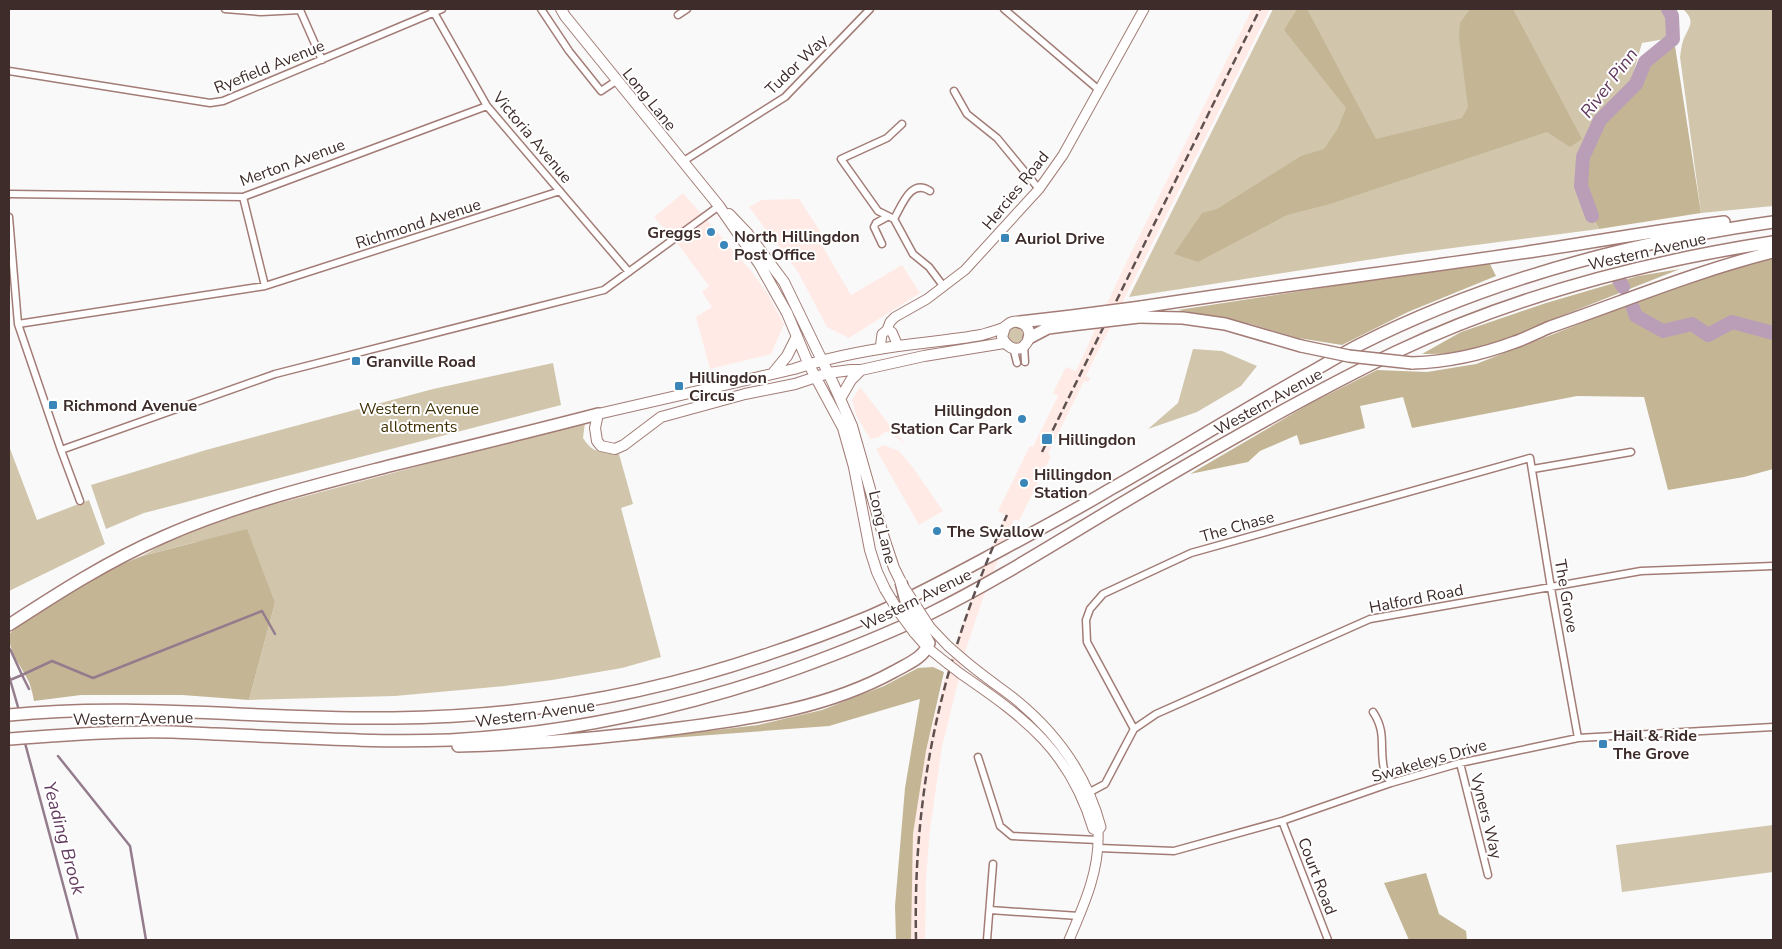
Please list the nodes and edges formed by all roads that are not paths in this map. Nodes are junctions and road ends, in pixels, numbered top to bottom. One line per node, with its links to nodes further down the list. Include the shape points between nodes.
1 (225, 9): 11 (street, via 261,12 300,10)
2 (442, 9): 9 (street, Ryefield Avenue)
3 (541, 9): 13 (street, via 601,91)
4 (560, 9): 13 (main road, Long Lane)
5 (687, 9): 10 (street)
6 (870, 9): 18 (street, Tudor Way, via 785,97)
7 (1004, 9): 14 (street)
8 (1144, 9): 14 (main road, Hercies Road)
9 (432, 11): 11 (street, Ryefield Avenue); 16 (street, Victoria Avenue)
10 (678, 16)
11 (322, 60): 12 (street, Ryefield Avenue, via 223,101 210,103)
12 (9, 71)
13 (616, 81): 18 (main road, Long Lane)
14 (1099, 90): 19 (main road, Hercies Road, via 1063,155)
15 (954, 91): 19 (street, via 967,114 997,138)
16 (487, 106): 21 (street, Victoria Avenue); 23 (street, Merton Avenue)
17 (902, 124): 27 (street, via 887,138 840,159 878,212)
18 (682, 162): 24 (main road, Long Lane)
19 (1039, 190): 35 (main road, Hercies Road, via 965,270)
20 (930, 191): 28 (street, via 922,187 908,193)
21 (560, 192): 33 (street, Victoria Avenue); 34 (street, Richmond Avenue)
22 (9, 194): 23 (street, Merton Avenue)
23 (242, 196): 34 (street)
24 (719, 206): 33 (street); 42 (main road, Long Lane, via 760,265); 47 (main road, Long Lane, via 748,234 784,282)
25 (1773, 216): 36 (highway, via 1280,286)
26 (9, 217): 39 (street)
27 (887, 217): 28 (street); 31 (street, via 874,227)
28 (894, 219): 35 (street, via 913,254 929,267)
29 (1773, 222): 67 (highway, Western Avenue, via 1680,237 1593,257 1540,272 1437,310 1359,345 1107,492 942,582 860,620 767,654 682,680 588,701 503,713 395,718 188,711 53,711)
30 (1773, 242): 72 (highway, Western Avenue, via 1606,276 1511,305 1442,332 1265,421 1058,543 929,614 797,668 710,695 612,719 504,736)
31 (882, 244)
32 (1773, 252): 36 (highway, bridge, via 1684,278 1515,342 1431,363 1349,356 1217,323)
33 (629, 272): 55 (street, via 604,290 276,374)
34 (265, 286): 39 (street, Richmond Avenue)
35 (944, 287): 41 (main road, Hercies Road, via 895,317)
36 (1140, 312): 37 (highway, bridge)
37 (1072, 320): 38 (highway); 43 (highway, via 1043,329)
38 (1020, 322): 40 (main road); 43 (main road, via 1028,328)
39 (18, 324): 55 (street)
40 (1005, 327): 44 (main road, via 1002,338); 45 (main road, via 970,337)
41 (887, 330): 45 (main road, via 892,332); 46 (main road, Hercies Road, via 882,334)
42 (797, 336): 48 (main road, Long Lane); 50 (main road)
43 (1027, 342): 44 (main road, via 1016,349); 44 (street, via 1021,362)
44 (1008, 345): 49 (main road, via 924,356)
45 (898, 346): 46 (main road)
46 (880, 349): 47 (main road)
47 (822, 360): 48 (main road); 51 (main road, Long Lane)
48 (809, 365): 50 (main road); 52 (main road, Long Lane)
49 (861, 370): 51 (main road); 53 (main road)
50 (773, 373): 54 (main road)
51 (828, 373): 52 (main road); 53 (main road, Long Lane)
52 (816, 377): 54 (main road, via 661,417 616,449 601,446 596,441); 64 (main road, Long Lane, bridge, via 843,428 877,572 897,609)
53 (840, 399): 61 (main road, Long Lane, via 852,426 889,553)
54 (598, 414): 63 (highway, via 328,482 204,520 116,560)
55 (61, 450): 59 (street)
56 (1631, 452): 58 (street)
57 (1530, 458): 58 (street, The Grove); 69 (street, The Chase, via 1191,553 1103,594 1086,620 1087,642)
58 (1532, 469): 62 (street, The Grove)
59 (80, 501)
60 (1773, 566): 62 (street, Halford Road, via 1641,571)
61 (901, 582): 64 (highway, bridge, via 907,605)
62 (1551, 588): 69 (street, Halford Road, via 1370,619 1156,714); 70 (street, The Grove)
63 (9, 625)
64 (922, 630): 65 (highway, via 929,640); 76 (main road, Long Lane, bridge, via 948,646 1045,726 1074,763)
65 (928, 648): 72 (highway, via 918,658 866,686 820,703 756,718 552,742 445,746); 78 (main road, bridge, via 1008,707 1053,750 1076,784)
66 (1372, 712): 75 (street, via 1380,722 1384,770)
67 (9, 715)
68 (1773, 726): 70 (street, Swakeleys Drive)
69 (1134, 729): 76 (street, Halford Road, via 1108,779)
70 (1578, 738): 74 (street, Swakeleys Drive)
71 (9, 739): 72 (highway, Western Avenue, via 142,732)
72 (396, 740)
73 (978, 757): 78 (street, Swakeleys Drive, via 1000,826 1012,836)
74 (1460, 763): 75 (street, Swakeleys Drive); 80 (street, Vyners Way)
75 (1390, 783): 77 (street, Swakeleys Drive)
76 (1090, 792): 78 (main road, Long Lane, via 1101,828)
77 (1282, 821): 78 (street, Swakeleys Drive, via 1174,851); 85 (street, Court Road)
78 (1099, 840): 82 (main road, Long Lane, via 1093,880)
79 (993, 864): 81 (street)
80 (1488, 875)
81 (990, 910): 82 (street); 83 (street)
82 (1079, 916): 84 (main road, Long Lane)
83 (987, 940)
84 (1069, 940)
85 (1328, 940)

